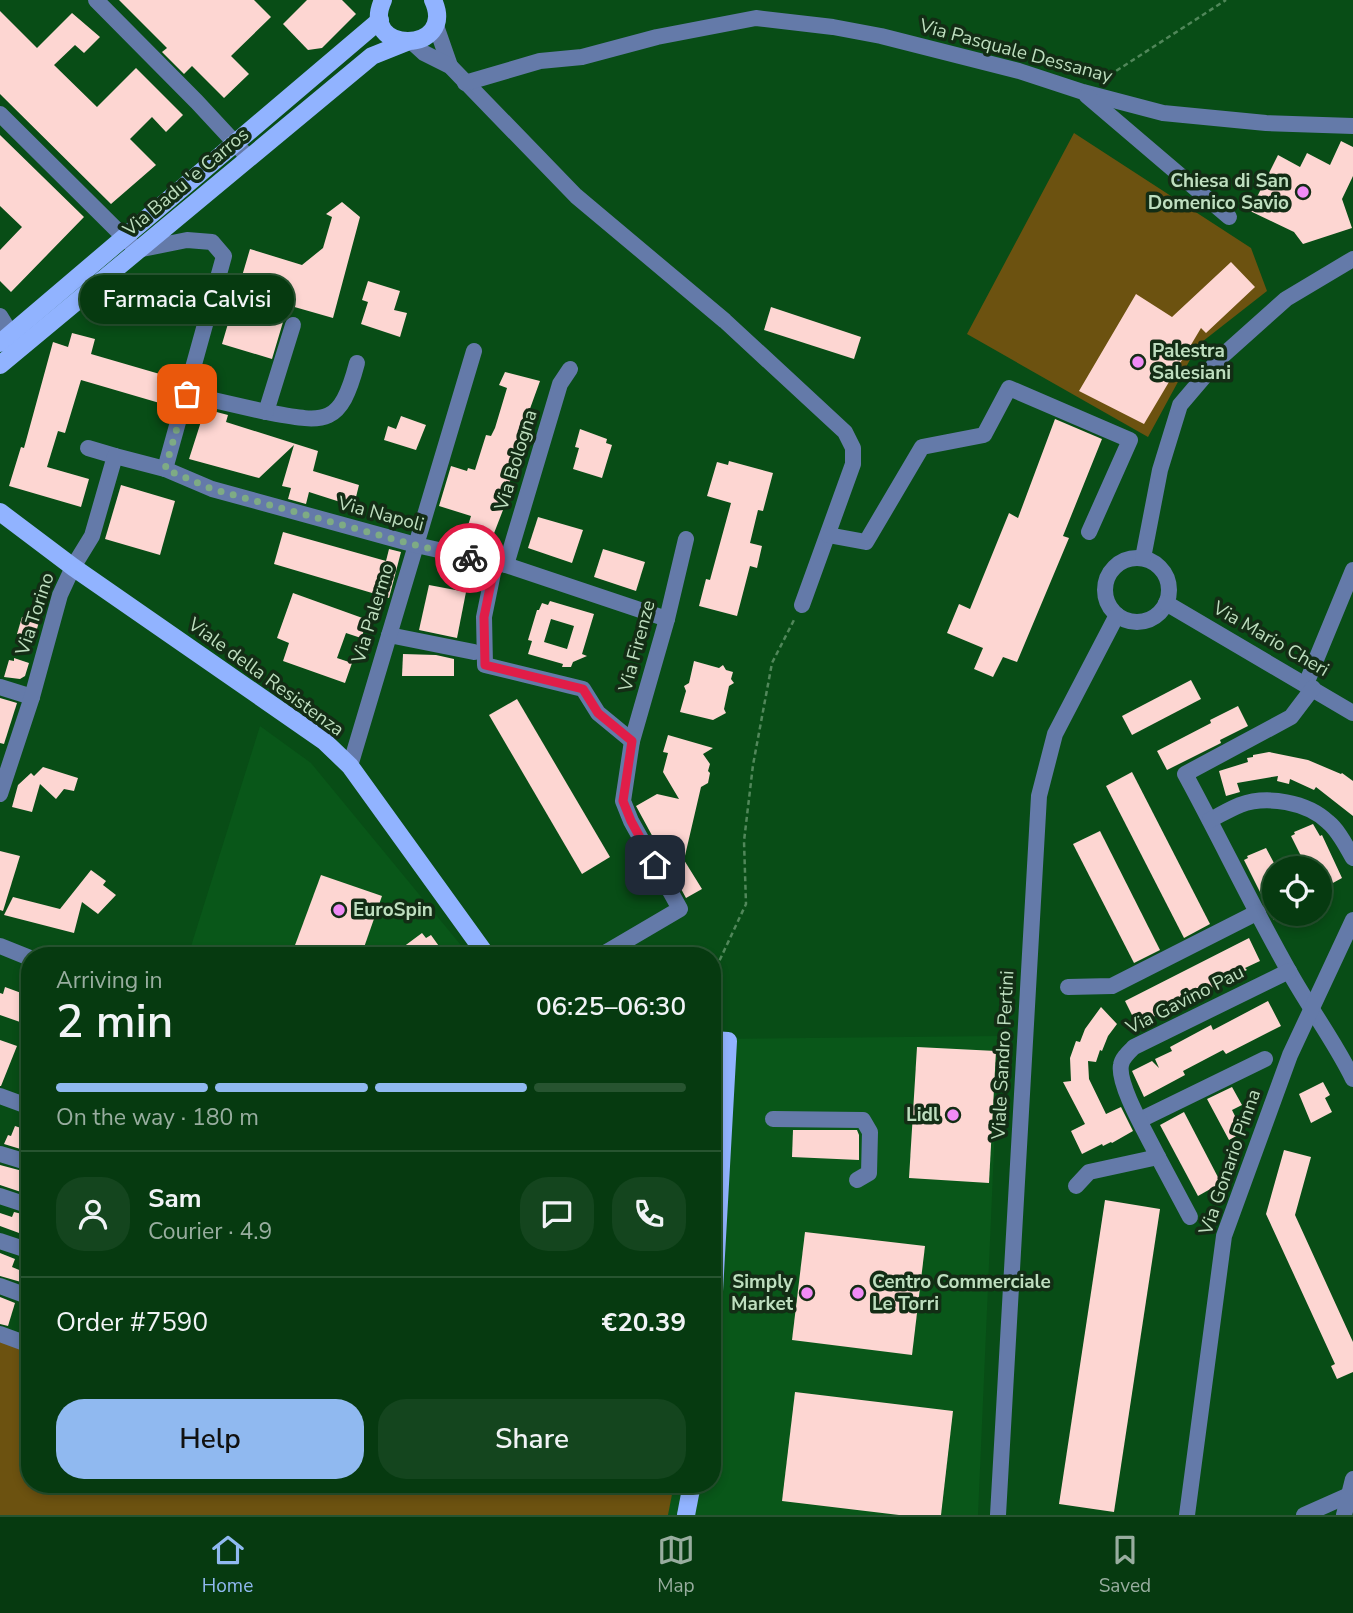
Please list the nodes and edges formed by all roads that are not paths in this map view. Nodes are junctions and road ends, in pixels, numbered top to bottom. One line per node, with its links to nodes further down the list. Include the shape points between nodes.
1 (96, 0): 11 (street)
2 (363, 0): 4 (main road)
3 (436, 9): 5 (main road, Via Badu 'e Carros, via 422,39); 6 (street)
4 (381, 11): 5 (main road, via 390,36); 11 (main road, Via Badu 'e Carros)
5 (409, 42): 6 (street); 12 (main road, Via Badu 'e Carros, via 372,56)
6 (450, 66): 7 (street)
7 (465, 83): 8 (street, Via Pasquale Dessanay, via 540,61 582,57 756,18 881,36); 30 (street, via 576,196 725,321 845,432 853,464)
8 (1083, 92): 10 (street, Via Pasquale Dessanay, via 1163,113); 13 (street)
9 (0, 114): 14 (street)
10 (1353, 126)
11 (236, 143): 12 (street); 14 (main road, Via Badu 'e Carros)
12 (248, 158): 14 (main road, Via Badu 'e Carros)
13 (1229, 217)
14 (130, 244): 18 (main road, Via Badu 'e Carros); 21 (main road, Via Badu 'e Carros); 23 (street, via 212,242 224,256)
15 (1353, 259): 33 (street, via 1286,299 1220,358 1180,405 1160,470)
16 (0, 316): 18 (street)
17 (293, 325): 24 (street)
18 (5, 339)
19 (474, 351): 32 (street, Via Palermo)
20 (357, 363): 24 (street, via 349,393 337,411 313,419)
21 (0, 365)
22 (570, 369): 34 (street, Via Bologna, via 560,384)
23 (187, 394): 24 (street); 27 (street)
24 (267, 412)
25 (88, 448): 26 (street, Via Napoli)
26 (114, 456): 27 (street, Via Napoli); 35 (street, Via Torino, via 92,536)
27 (165, 469): 32 (street, Via Napoli, via 212,489)
28 (0, 512): 35 (main road, Viale della Resistenza)
29 (1089, 532): 30 (street, via 1130,440 1009,388 984,435 922,447 866,542)
30 (828, 535): 38 (street)
31 (686, 539): 40 (street, Via Firenze)
32 (415, 545): 34 (street, Via Napoli); 41 (street, Via Palermo)
33 (1143, 558): 37 (street, via 1165,575); 39 (street, via 1126,559 1108,576 1105,593)
34 (500, 564): 40 (street, Via Napoli); 47 (street, Via Bologna, via 484,617 485,665 583,689 598,713)
35 (73, 567): 45 (street, Via Torino, via 60,595); 48 (main road, Viale della Resistenza, via 324,741)
36 (1353, 570): 43 (street)
37 (1166, 603): 39 (street, via 1149,620 1132,622); 43 (street, Via Mario Cheri)
38 (802, 605)
39 (1117, 615): 84 (street, Viale Sandro Pertini, via 1055,734 1039,796)
40 (667, 619): 47 (street, Via Firenze)
41 (389, 635): 42 (street); 48 (street, Via Palermo)
42 (474, 652)
43 (1310, 686): 46 (street, Via Mario Cheri); 50 (street, via 1291,718 1185,774)
44 (0, 687): 45 (street)
45 (32, 697): 49 (street, Via Torino)
46 (1353, 713)
47 (632, 741): 56 (street, Via Firenze, via 623,801 680,909)
48 (350, 766): 55 (main road, Viale della Resistenza)
49 (2, 782)
50 (1210, 820): 51 (street, via 1242,804 1291,803 1328,821); 52 (street)
51 (1353, 858)
52 (1258, 912): 58 (street); 59 (street, via 1112,986)
53 (1353, 920): 60 (street, Via Gonario Pinna)
54 (0, 946): 57 (street)
55 (481, 947)
56 (615, 947)
57 (21, 954)
58 (1289, 971): 60 (street); 66 (street, Via Gavino Pau, via 1134,1047 1121,1065 1122,1083)
59 (1068, 987)
60 (1311, 1010): 62 (street); 85 (street, Via Gonario Pinna, via 1224,1236)
61 (1265, 1059): 66 (street)
62 (1353, 1079)
63 (0, 1096): 64 (street)
64 (21, 1104)
65 (773, 1119): 70 (street, via 863,1120 870,1132 869,1173)
66 (1140, 1120): 68 (street, Via Gavino Pau)
67 (0, 1153): 69 (street)
68 (1158, 1157): 71 (street, via 1089,1172); 74 (street, Via Gavino Pau)
69 (21, 1160)
70 (857, 1180)
71 (1076, 1186)
72 (0, 1196): 73 (street)
73 (21, 1203)
74 (1190, 1217)
75 (0, 1241): 76 (street)
76 (21, 1248)
77 (0, 1286): 78 (street)
78 (21, 1294)
79 (0, 1334): 80 (street)
80 (21, 1342)
81 (1351, 1487): 86 (street); 87 (street)
82 (690, 1493): 83 (main road)
83 (686, 1515)
84 (998, 1515)
85 (1187, 1515)
86 (1304, 1515)
87 (1344, 1515)

